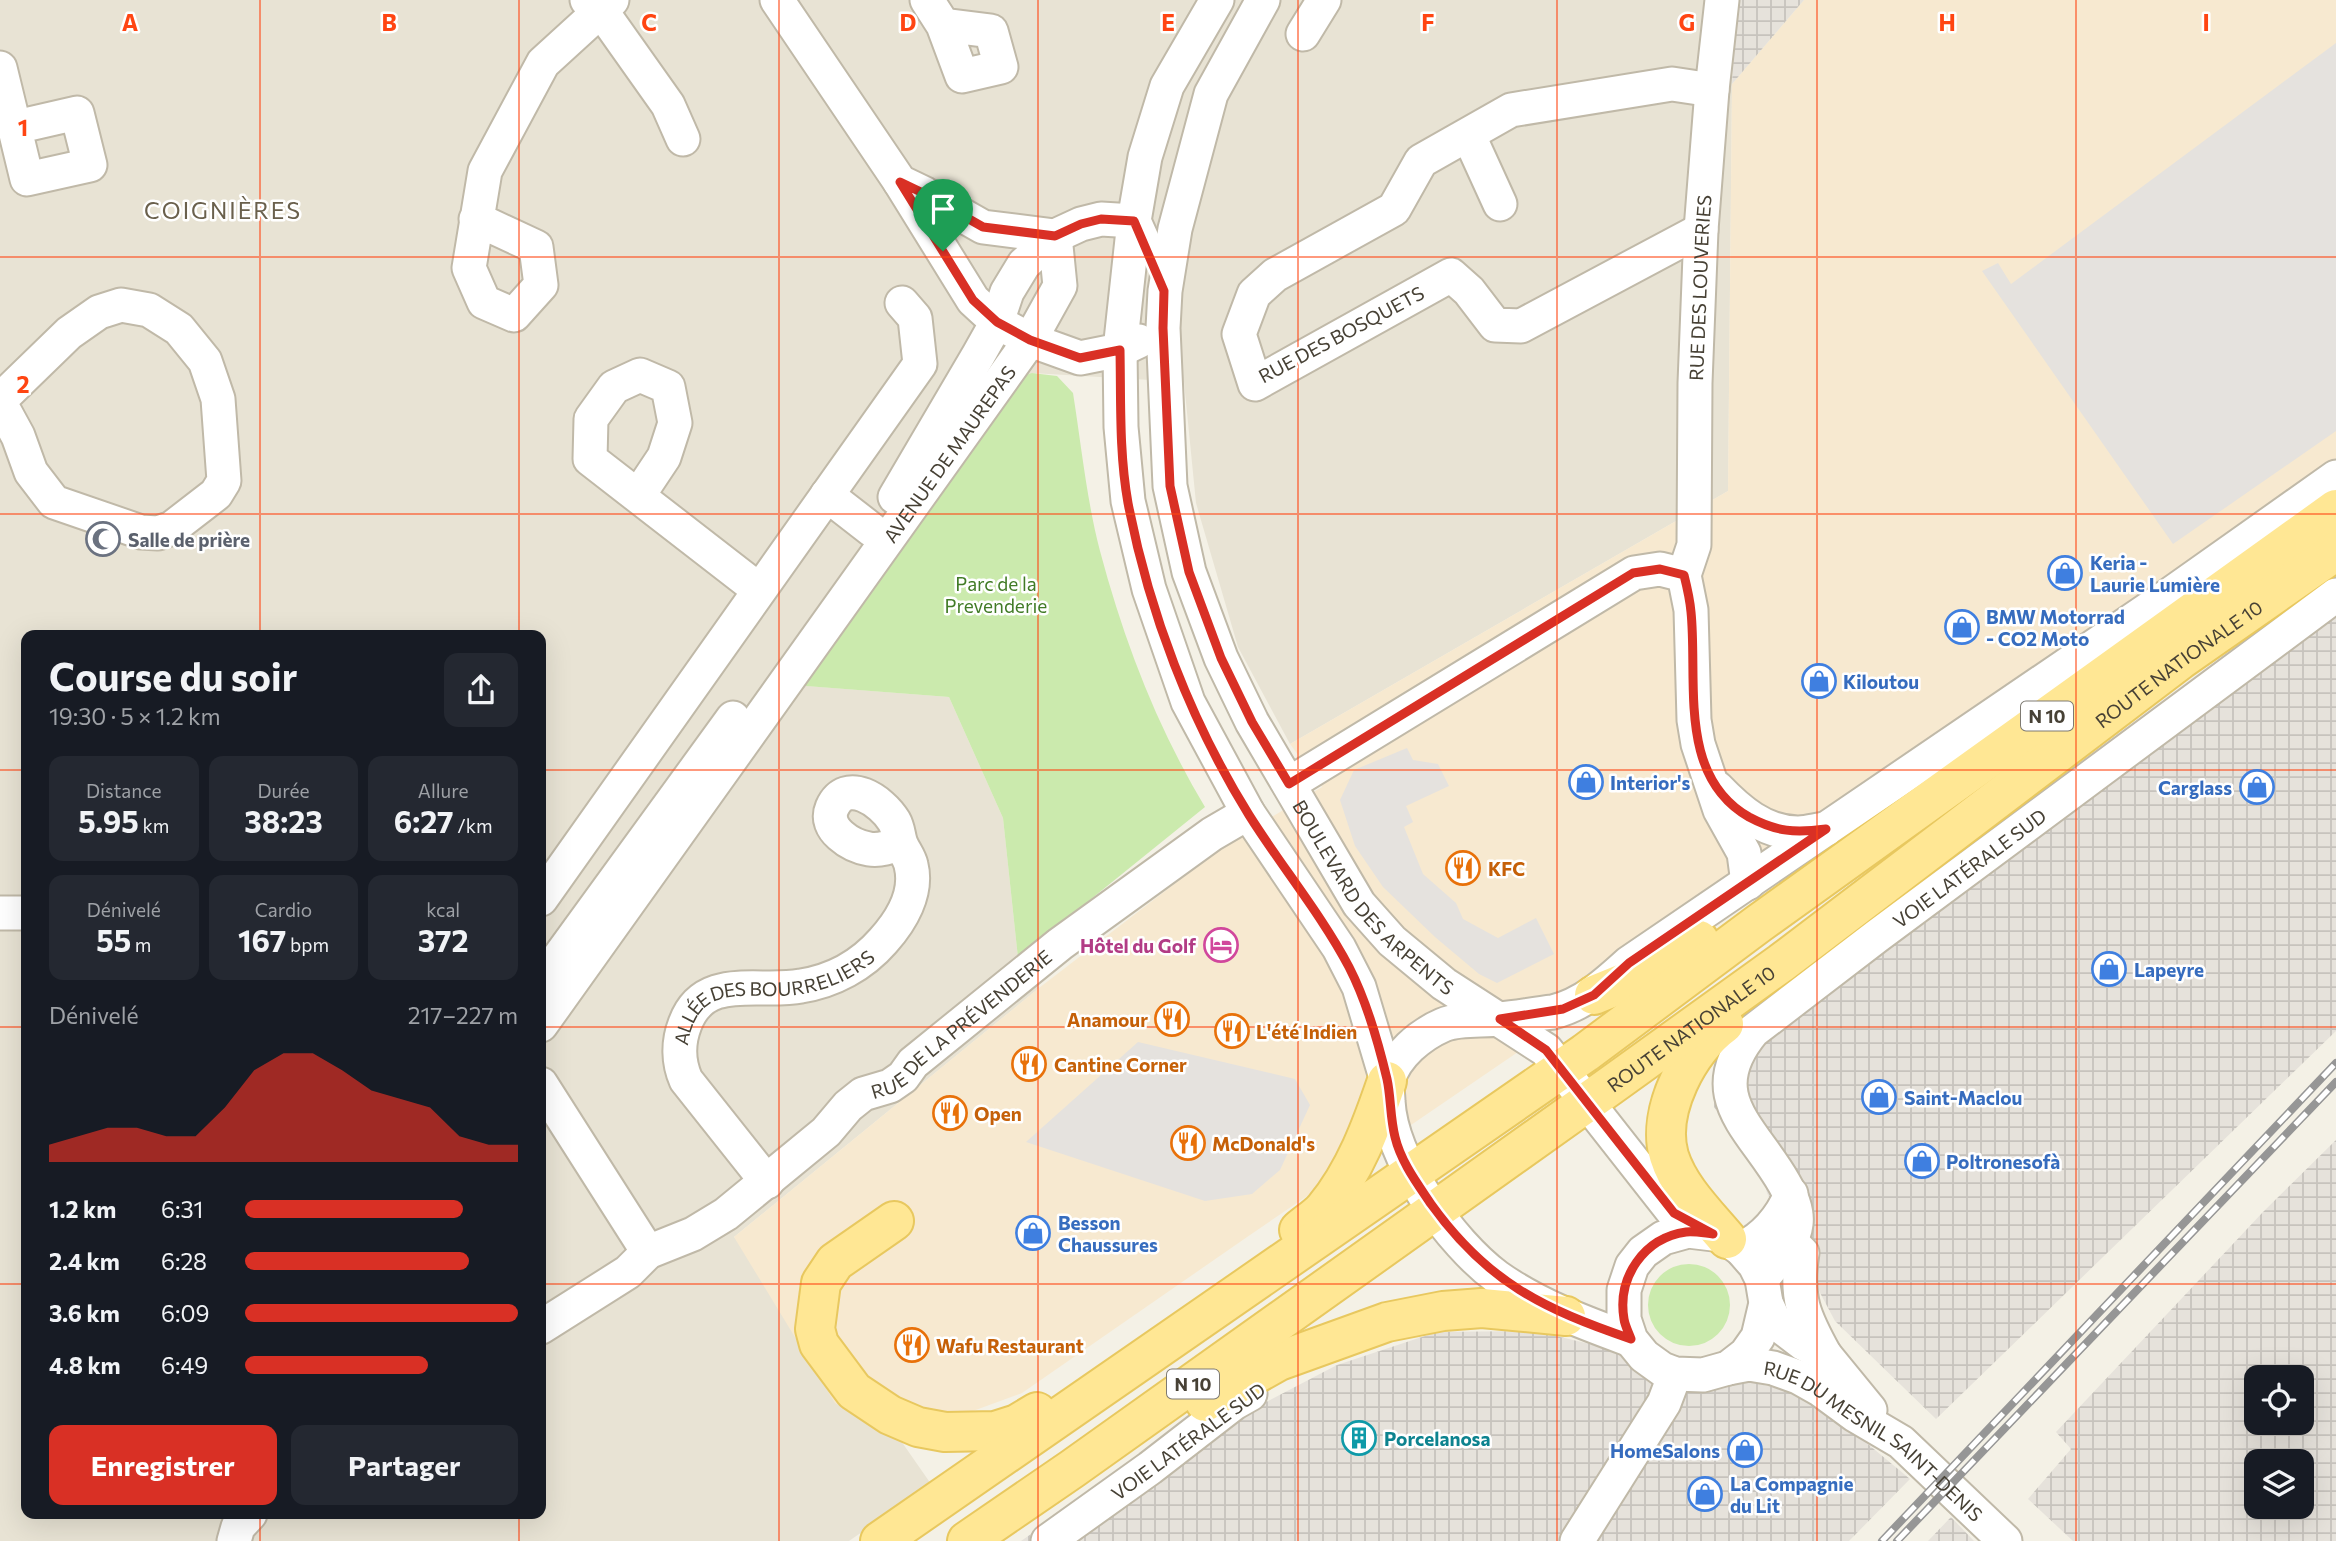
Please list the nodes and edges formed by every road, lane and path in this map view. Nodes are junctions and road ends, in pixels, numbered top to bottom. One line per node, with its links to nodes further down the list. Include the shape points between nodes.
1 (777, 0): 13 (street)
2 (1217, 0): 16 (street, via 1167,86 1145,157)
3 (1263, 0): 19 (street, BOULEVARD DES ARPENTS, via 1211,94 1175,229)
4 (1324, 0): 7 (street)
5 (1722, 0): 9 (street, RUE DES LOUVERIES)
6 (600, 3): 12 (street, via 668,105); 15 (street, via 543,63 485,171)
7 (1303, 34)
8 (0, 68): 10 (street)
9 (1712, 90): 11 (street, RUE DES BOSQUETS, via 1672,85 1511,110); 17 (street, RUE DES LOUVERIES)
10 (16, 127)
11 (1468, 136): 14 (street); 17 (street, RUE DES BOSQUETS, via 1421,161 1394,209 1275,275 1254,293 1239,334 1255,384 1451,275 1469,290 1494,325 1521,326)
12 (682, 139)
13 (900, 182): 18 (street, via 983,227); 21 (street, via 973,300)
14 (1500, 204)
15 (476, 219)
16 (1134, 221): 18 (street, via 1101,219); 19 (street); 24 (street)
17 (1701, 230): 32 (street, RUE DES LOUVERIES, via 1694,545)
18 (1055, 236): 21 (street, AVENUE DE MAUREPAS, via 1024,264 1007,292); 23 (street, AVENUE DE MAUREPAS, via 1060,286)
19 (1164, 291): 22 (street, BOULEVARD DES ARPENTS)
20 (902, 303): 27 (street, via 915,318 920,364)
21 (997, 322): 23 (street); 30 (street, AVENUE DE MAUREPAS)
22 (1163, 328): 24 (street); 36 (street, BOULEVARD DES ARPENTS, via 1170,486 1189,572 1221,658)
23 (1030, 340): 24 (street, via 1080,358); 50 (street, AVENUE DE MAUREPAS)
24 (1120, 350): 37 (street, via 1128,501 1149,589 1188,702)
25 (0, 402): 25 (street, via 69,333 99,312 121,305 149,310 179,329 205,361 218,399 224,481 216,494 172,528 158,533 141,532 54,502 31,472)
26 (2336, 477): 38 (street)
27 (827, 495): 30 (street); 33 (street)
28 (638, 496): 33 (street)
29 (2336, 509): 46 (main road, N 10)
30 (872, 530): 42 (street, AVENUE DE MAUREPAS)
31 (2336, 551): 47 (main road, ROUTE NATIONALE 10 / N 10, via 2180,660)
32 (1684, 575): 35 (street, via 1691,610 1694,720); 36 (street, via 1660,569 1633,573)
33 (759, 590): 40 (street)
34 (2336, 595): 58 (street, VOIE LATÉRALE SUD, via 1753,1031 1738,1049 1731,1070 1735,1111)
35 (1711, 783): 38 (street, via 1740,811 1765,826 1796,833); 41 (street, via 1720,810 1745,853)
36 (1289, 784): 51 (street, BOULEVARD DES ARPENTS, via 1359,904 1392,941 1444,984)
37 (1248, 813): 53 (street, via 1339,948 1359,987); 57 (street, RUE DE LA PRÉVENDERIE, via 1060,944 913,1063 903,1077 863,1094)
38 (1826, 829): 41 (street)
39 (900, 844): 57 (street, ALLÉE DES BOURRELIERS, via 911,864 910,897 891,932 874,951 822,982 709,993 686,1020 680,1048 686,1080)
40 (568, 860): 42 (street); 43 (street)
41 (1748, 883): 49 (street, via 1629,963)
42 (608, 891): 48 (street, AVENUE DE MAUREPAS)
43 (546, 892)
44 (0, 913): 45 (street)
45 (21, 913)
46 (1758, 924): 49 (main road, via 1711,933 1638,978); 52 (main road, N 10)
47 (1781, 963): 55 (main road, ROUTE NATIONALE 10 / N 10); 61 (main road, via 1763,996 1717,1029 1692,1057 1667,1115 1668,1154 1684,1187)
48 (546, 975)
49 (1594, 995): 51 (street, via 1563,1009)
50 (546, 1018)
51 (1500, 1019): 52 (street, BOULEVARD DES ARPENTS, via 1546,1050); 53 (street, via 1446,1024 1424,1035 1407,1048)
52 (1561, 1068): 55 (street, BOULEVARD DES ARPENTS); 56 (main road, N 10)
53 (1387, 1081): 56 (street, via 1395,1139); 64 (main road, via 1349,1172 1323,1210 1264,1254)
54 (546, 1092): 63 (street)
55 (1587, 1103): 59 (main road, ROUTE NATIONALE 10 / N 10); 61 (street, BOULEVARD DES ARPENTS, via 1674,1213)
56 (1411, 1175): 59 (street); 64 (main road, N 10)
57 (767, 1182): 63 (street, RUE DE LA PRÉVENDERIE, via 693,1234)
58 (1791, 1194): 61 (street, via 1783,1214 1753,1243); 62 (street, VOIE LATÉRALE SUD, via 1796,1224)
59 (1436, 1210): 66 (street, via 1496,1276); 75 (main road, ROUTE NATIONALE 10 / N 10)
60 (894, 1222): 73 (main road, via 835,1262 821,1283 815,1321 819,1344 854,1391 890,1415 945,1432 995,1431 1039,1411)
61 (1727, 1241): 65 (street, via 1755,1265); 68 (street, via 1688,1231 1663,1238 1643,1252 1632,1266 1624,1290 1624,1320)
62 (1790, 1241): 65 (street, VOIE LATÉRALE SUD); 70 (street, via 1802,1253 1798,1276 1806,1322)
63 (648, 1252): 67 (street, RUE DE LA PRÉVENDERIE, via 628,1272)
64 (1259, 1277): 73 (main road, N 10)
65 (1764, 1291): 70 (street, via 1775,1322); 71 (street, via 1758,1336 1746,1354)
66 (1566, 1316): 68 (street); 69 (main road, via 1482,1308 1443,1311 1387,1322)
67 (546, 1324)
68 (1631, 1339): 72 (street, via 1644,1356)
69 (1329, 1344): 75 (main road, via 1279,1361 1228,1387 1101,1469); 80 (street, VOIE LATÉRALE SUD, via 1234,1403)
70 (1825, 1356): 74 (street)
71 (1728, 1368): 72 (street, via 1703,1375); 74 (street, RUE DU MESNIL SAINT-DENIS, via 1749,1364 1798,1377)
72 (1675, 1374): 81 (street, via 1664,1403)
73 (1067, 1410): 78 (main road, N 10)
74 (1901, 1442): 82 (street, RUE DU MESNIL SAINT-DENIS)
75 (1072, 1469): 79 (main road, ROUTE NATIONALE 10 / N 10)
76 (245, 1519): 77 (street)
77 (234, 1541)
78 (880, 1541)
79 (967, 1541)
80 (1048, 1541)
81 (1577, 1541)
82 (2005, 1541)

